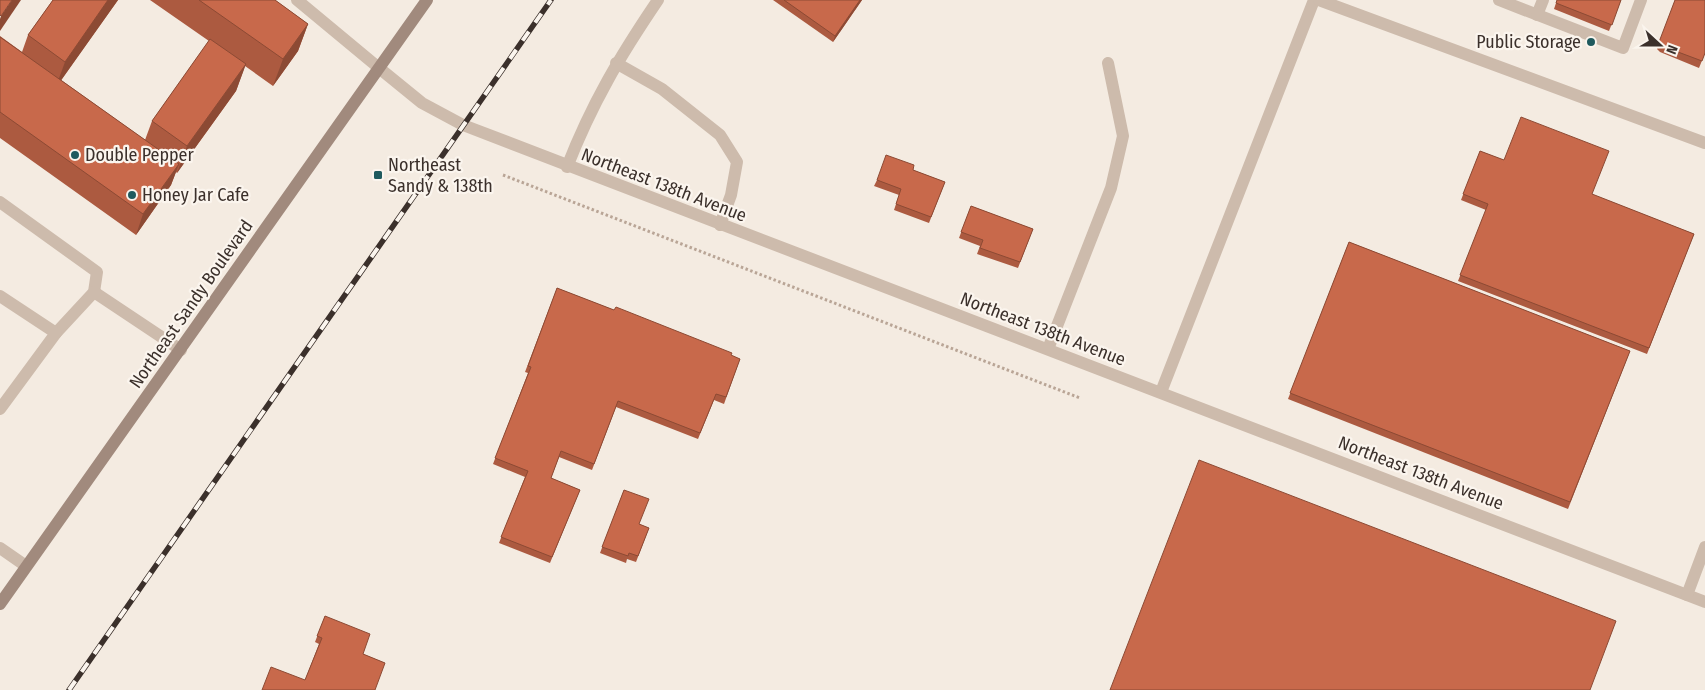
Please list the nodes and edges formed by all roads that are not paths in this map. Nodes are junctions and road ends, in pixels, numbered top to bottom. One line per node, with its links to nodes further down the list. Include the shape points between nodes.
1 (297, 0): 12 (street, Northeast 138th Avenue)
2 (427, 0): 12 (main road, Northeast Sandy Boulevard)
3 (658, 0): 10 (street)
4 (1314, 0): 22 (street)
5 (1319, 0): 13 (street)
6 (1499, 0): 9 (street)
7 (1543, 0): 9 (street)
8 (1641, 0): 9 (street, via 1623,48)
9 (1537, 15)
10 (616, 63): 14 (street, via 584,124); 16 (street, via 662,89 720,135 736,162 731,195)
11 (1108, 63): 20 (street, via 1122,136 1111,188)
12 (379, 68): 14 (street, Northeast 138th Avenue, via 422,103 463,125); 21 (main road, Northeast Sandy Boulevard)
13 (1705, 143)
14 (567, 167): 16 (street, Northeast 138th Avenue)
15 (0, 202): 17 (street, via 97,272)
16 (720, 225): 20 (street, Northeast 138th Avenue)
17 (94, 292): 19 (street); 21 (street)
18 (0, 296): 19 (street)
19 (56, 333): 23 (street)
20 (1048, 349): 22 (street, Northeast 138th Avenue)
21 (181, 350): 26 (main road, Northeast Sandy Boulevard)
22 (1161, 392): 27 (street, Northeast 138th Avenue)
23 (0, 409)
24 (1705, 547): 27 (street)
25 (0, 548): 26 (street)
26 (26, 566): 29 (main road, Northeast Sandy Boulevard)
27 (1687, 595): 28 (street, Northeast 138th Avenue)
28 (1705, 602)
29 (0, 604)

